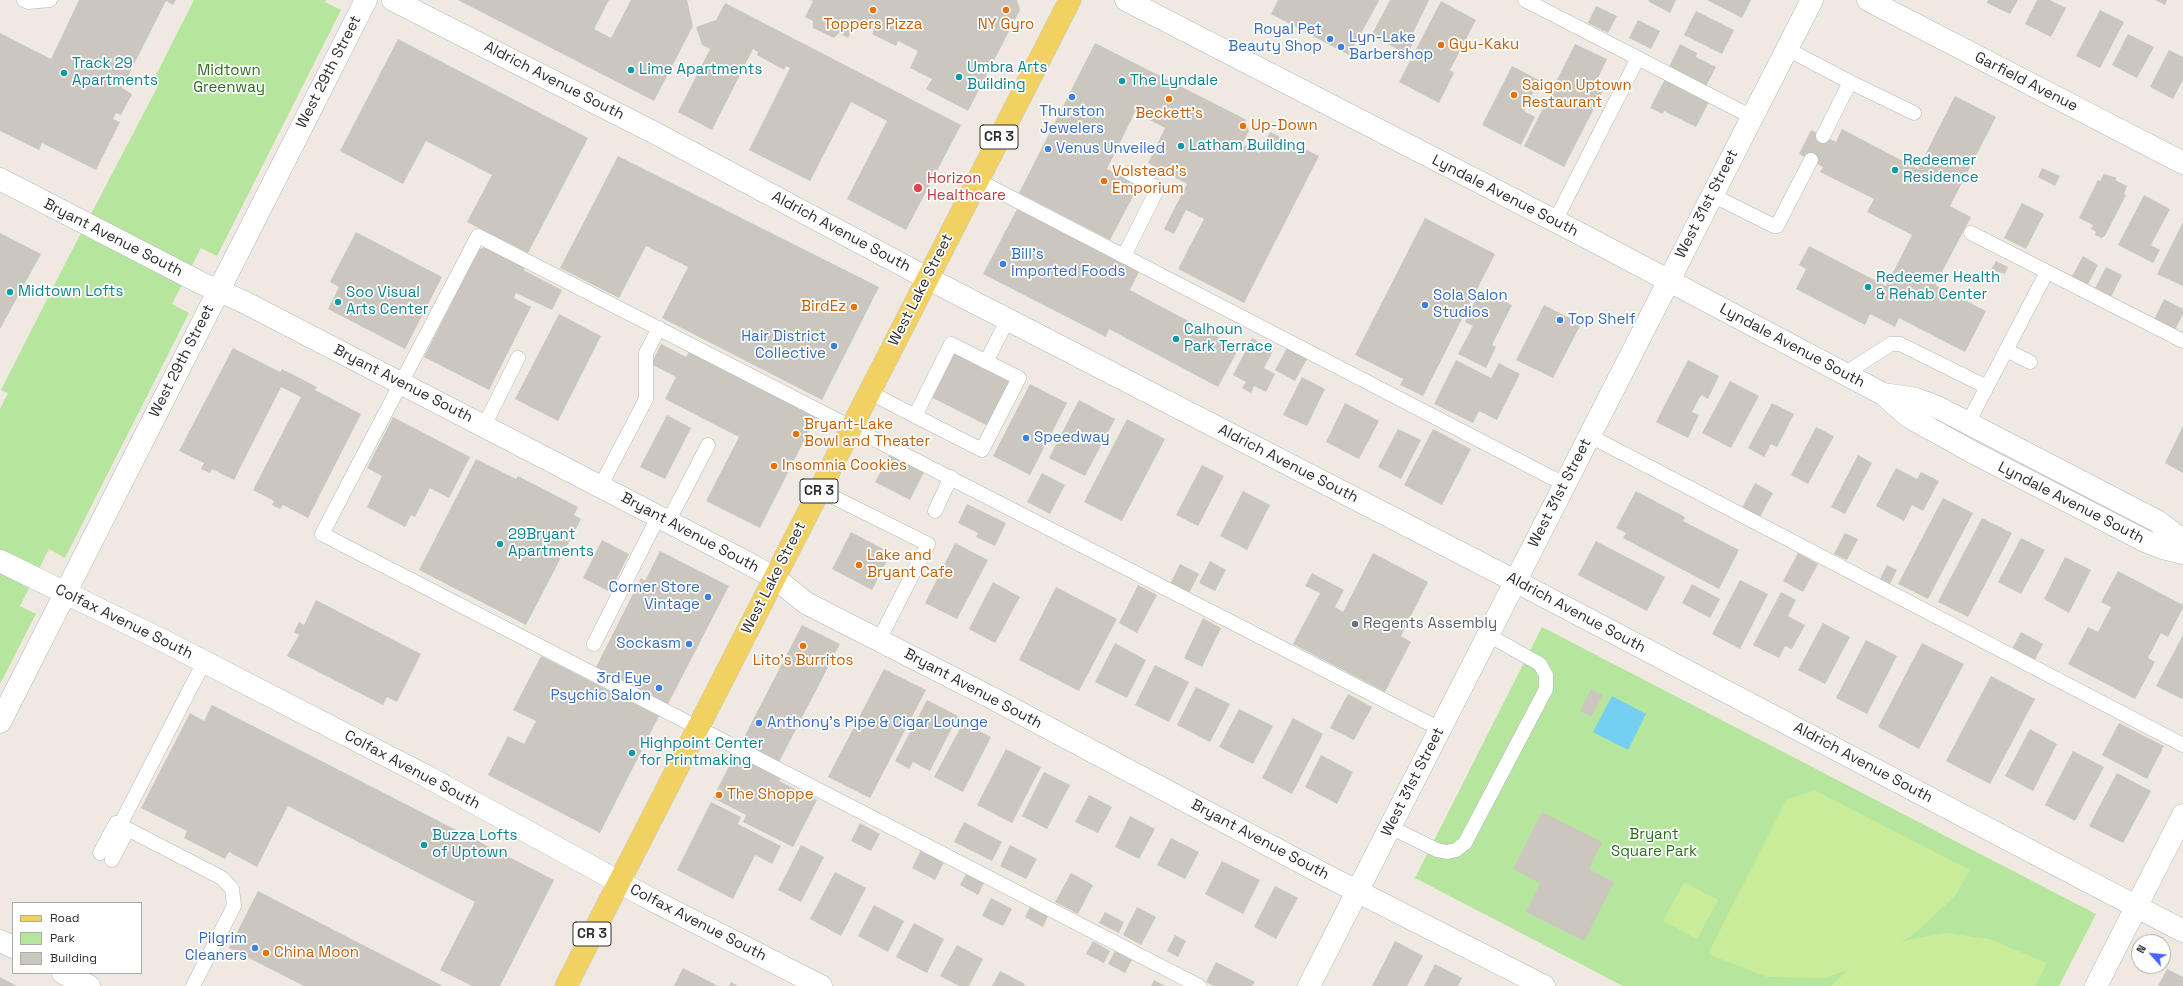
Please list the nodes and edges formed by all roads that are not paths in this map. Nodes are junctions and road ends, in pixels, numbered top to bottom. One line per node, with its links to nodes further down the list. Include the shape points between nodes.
1 (24, 0): 2 (lane)
2 (50, 0)
3 (366, 0): 28 (street, West 29th Street)
4 (392, 0): 26 (street, Aldrich Avenue South, via 653,132)
5 (1070, 0): 20 (main road, West Lake Street / CR 3)
6 (1126, 0): 22 (street, Lyndale Avenue South)
7 (1525, 0): 11 (lane)
8 (1812, 0): 10 (street, West 31st Street)
9 (1868, 0): 17 (street, Garfield Avenue)
10 (1787, 49): 12 (lane); 14 (street, West 31st Street)
11 (1638, 58): 14 (lane); 22 (lane)
12 (1850, 82): 13 (lane); 15 (lane)
13 (1914, 113)
14 (1752, 117): 21 (street, West 31st Street)
15 (1823, 136)
16 (1811, 160): 21 (lane, via 1777,226)
17 (2183, 163)
18 (1129, 173): 24 (lane, via 1158,188)
19 (0, 179): 28 (street, Bryant Avenue South, via 186,276)
20 (977, 180): 24 (lane); 26 (main road, West Lake Street / CR 3)
21 (1712, 194): 27 (street, West 31st Street)
22 (1555, 221): 27 (street, Lyndale Avenue South)
23 (1971, 233): 25 (lane)
24 (1124, 256): 48 (lane)
25 (2047, 272): 31 (lane); 32 (lane)
26 (927, 278): 29 (street, Aldrich Avenue South); 39 (main road, West Lake Street / CR 3)
27 (1667, 280): 36 (street, Lyndale Avenue South); 45 (street, West 31st Street)
28 (218, 290): 37 (street, Bryant Avenue South); 58 (street, West 29th Street)
29 (1008, 320): 34 (lane); 57 (street, Aldrich Avenue South)
30 (658, 328): 37 (lane, via 478,236); 44 (lane); 49 (lane, via 646,353 646,399)
31 (2183, 341)
32 (2006, 350): 35 (lane); 38 (lane)
33 (518, 358): 43 (lane)
34 (986, 362): 41 (lane, via 951,344); 41 (lane, via 1019,378 982,450)
35 (2030, 362)
36 (1844, 374): 38 (lane, via 1891,344 1900,344); 40 (street, Lyndale Avenue South)
37 (401, 383): 43 (street, Bryant Avenue South); 64 (lane, via 322,534)
38 (1987, 387): 42 (lane)
39 (869, 392): 41 (lane); 44 (main road, West Lake Street / CR 3)
40 (1883, 394): 42 (street, Lyndale Avenue South, via 1926,403); 54 (street, Lyndale Avenue South, via 1909,417 1974,453 2145,541)
41 (915, 416)
42 (1968, 423): 53 (street, Lyndale Avenue South, via 2157,521)
43 (484, 426): 49 (street, Bryant Avenue South)
44 (852, 426): 47 (lane); 50 (main road, West Lake Street / CR 3)
45 (1588, 435): 48 (street, West 31st Street); 66 (lane)
46 (708, 445): 52 (lane)
47 (951, 478): 51 (lane); 65 (lane)
48 (1564, 484): 57 (street, West 31st Street)
49 (600, 487): 52 (street, Bryant Avenue South)
50 (819, 490): 56 (main road, West Lake Street / CR 3); 60 (lane, via 928,544)
51 (935, 511)
52 (663, 519): 56 (street, Bryant Avenue South); 61 (lane)
53 (2183, 540)
54 (2183, 553)
55 (0, 561): 58 (street, Colfax Avenue South)
56 (775, 578): 60 (street, Bryant Avenue South, via 806,603); 64 (main road, West Lake Street / CR 3)
57 (1515, 581): 59 (street, West 31st Street); 73 (street, Aldrich Avenue South)
58 (64, 594): 62 (street, Colfax Avenue South); 63 (street, West 29th Street)
59 (1488, 635): 65 (street, West 31st Street); 69 (lane, via 1540,664 1546,675 1546,689 1465,843 1456,850 1437,850)
60 (879, 640): 72 (street, Bryant Avenue South)
61 (594, 644)
62 (204, 662): 68 (lane); 71 (street, Colfax Avenue South, via 424,775)
63 (0, 722)
64 (697, 728): 71 (main road, West Lake Street / CR 3); 80 (lane)
65 (1440, 729): 69 (street, West 31st Street)
66 (2183, 745)
67 (2183, 814): 73 (street)
68 (121, 825): 70 (lane); 77 (lane, via 222,878 232,889 234,906)
69 (1390, 827): 72 (street, West 31st Street)
70 (106, 857)
71 (618, 882): 78 (main road, West Lake Street / CR 3); 79 (street, Colfax Avenue South)
72 (1358, 891): 81 (street, West 31st Street); 82 (street, Bryant Avenue South)
73 (2136, 906): 74 (street, Aldrich Avenue South); 83 (street)
74 (2183, 931)
75 (0, 941): 76 (street)
76 (12, 947)
77 (193, 986)
78 (566, 986)
79 (821, 986)
80 (1199, 986)
81 (1309, 986)
82 (1544, 986)
83 (2096, 986)

